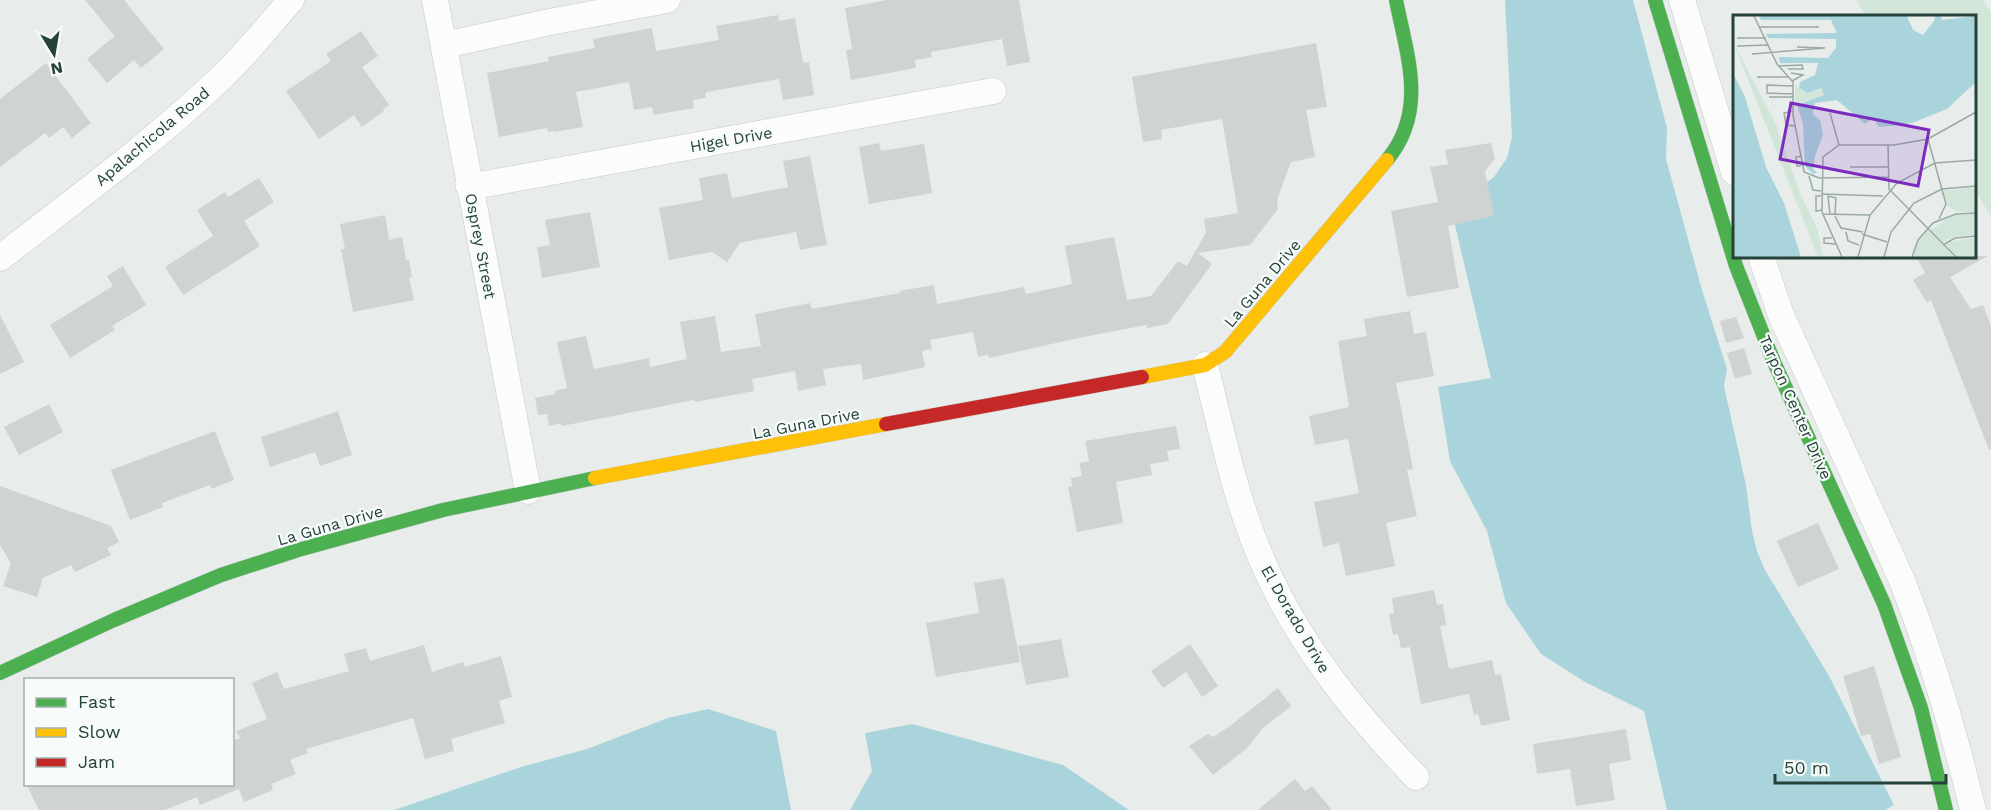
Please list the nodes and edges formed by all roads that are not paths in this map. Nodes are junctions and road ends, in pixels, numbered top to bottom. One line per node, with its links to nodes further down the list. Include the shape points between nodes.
1 (291, 0): 12 (street, Apalachicola Road, via 225,74 188,108)
2 (435, 0): 7 (street, Osprey Street)
3 (667, 0): 7 (street)
4 (1396, 0): 15 (street, La Guna Drive, via 1412,94 1405,131 1391,155 1225,352)
5 (1655, 0): 11 (street, Tarpon Center Drive)
6 (1682, 0): 9 (street)
7 (444, 45): 10 (street, Osprey Street)
8 (993, 91): 10 (street, Higel Drive)
9 (1733, 169)
10 (469, 187): 16 (street, Osprey Street)
11 (1733, 256)
12 (0, 258)
13 (1734, 258): 19 (street, Tarpon Center Drive, via 1774,362 1884,604 1917,697)
14 (1762, 258): 20 (street, Tarpon Center Drive, via 1781,315 1916,615 1956,739)
15 (1205, 365): 16 (street, La Guna Drive); 18 (street, El Dorado Drive, via 1244,514 1279,596 1314,656 1342,694)
16 (528, 491): 17 (street, La Guna Drive, via 364,531 221,575)
17 (0, 673)
18 (1416, 777)
19 (1946, 810)
20 (1973, 810)

